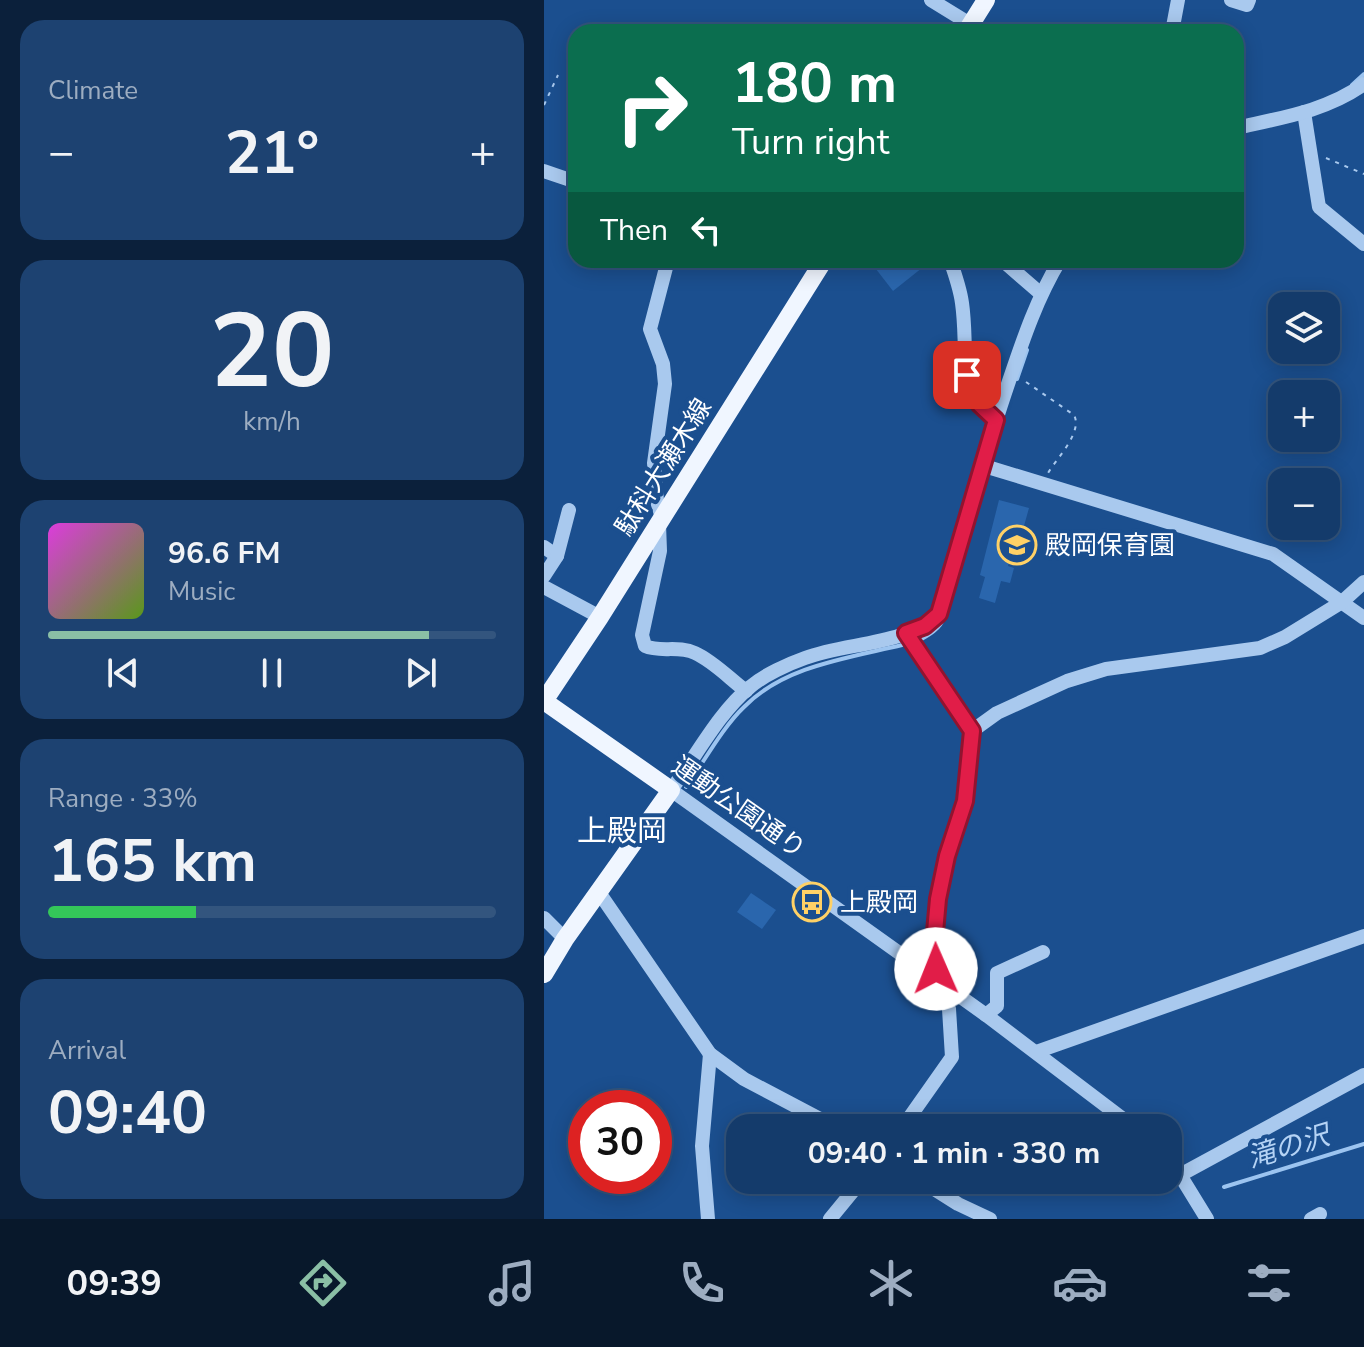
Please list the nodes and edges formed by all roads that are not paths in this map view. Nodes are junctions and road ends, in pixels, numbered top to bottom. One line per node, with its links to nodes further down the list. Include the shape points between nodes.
1 (931, 0): 6 (street)
2 (986, 0): 7 (main road)
3 (1178, 0): 8 (street)
4 (1231, 0): 5 (street, via 1247,5)
5 (1249, 0)
6 (966, 24)
7 (975, 24)
8 (1174, 24)
9 (1364, 84): 10 (street)
10 (1304, 112): 11 (street); 14 (street, via 1319,207)
11 (1244, 126)
12 (544, 171): 13 (street)
13 (568, 179)
14 (1364, 244)
15 (666, 268): 24 (street, via 650,329 665,384 654,463)
16 (819, 268): 24 (main road, 駄科大瀬木線)
17 (952, 268): 21 (street, via 962,305 967,375 979,404)
18 (1011, 268): 20 (street)
19 (1055, 268): 20 (street)
20 (1040, 293): 21 (street)
21 (996, 420): 22 (street)
22 (981, 465): 29 (street, via 1273,554); 32 (street, via 939,614)
23 (569, 510): 25 (street)
24 (660, 521): 30 (main road, 駄科大瀬木線); 33 (street, via 660,551 642,635 645,646 695,653)
25 (550, 552): 26 (street)
26 (544, 576)
27 (1364, 582): 29 (street)
28 (544, 587): 30 (street)
29 (1342, 602): 31 (street); 35 (street, via 1260,648 1106,669 997,713)
30 (600, 617): 34 (main road, 駄科大瀬木線)
31 (1364, 618)
32 (906, 633): 33 (street, via 804,658); 35 (street)
33 (746, 691): 36 (street)
34 (544, 700): 36 (main road, 運動公園通り)
35 (972, 731): 43 (street, via 965,801 938,899)
36 (671, 790): 37 (main road); 43 (street, 運動公園通り)
37 (598, 891): 40 (main road); 46 (street)
38 (544, 918): 40 (street)
39 (1364, 936): 45 (street)
40 (565, 939): 42 (main road)
41 (1043, 952): 44 (street, via 997,973 997,1006)
42 (544, 974)
43 (937, 980): 44 (street, 運動公園通り); 49 (street, via 949,1009 952,1057)
44 (986, 1015): 45 (street, 運動公園通り)
45 (1036, 1052): 50 (street, 運動公園通り)
46 (710, 1054): 48 (street, via 744,1079); 55 (street, via 702,1146)
47 (1364, 1075): 51 (street)
48 (810, 1114)
49 (912, 1114)
50 (1117, 1114)
51 (1182, 1174)
52 (1182, 1178): 58 (street)
53 (851, 1194): 56 (street)
54 (942, 1194): 57 (street)
55 (708, 1219)
56 (830, 1219)
57 (990, 1219)
58 (1207, 1219)

